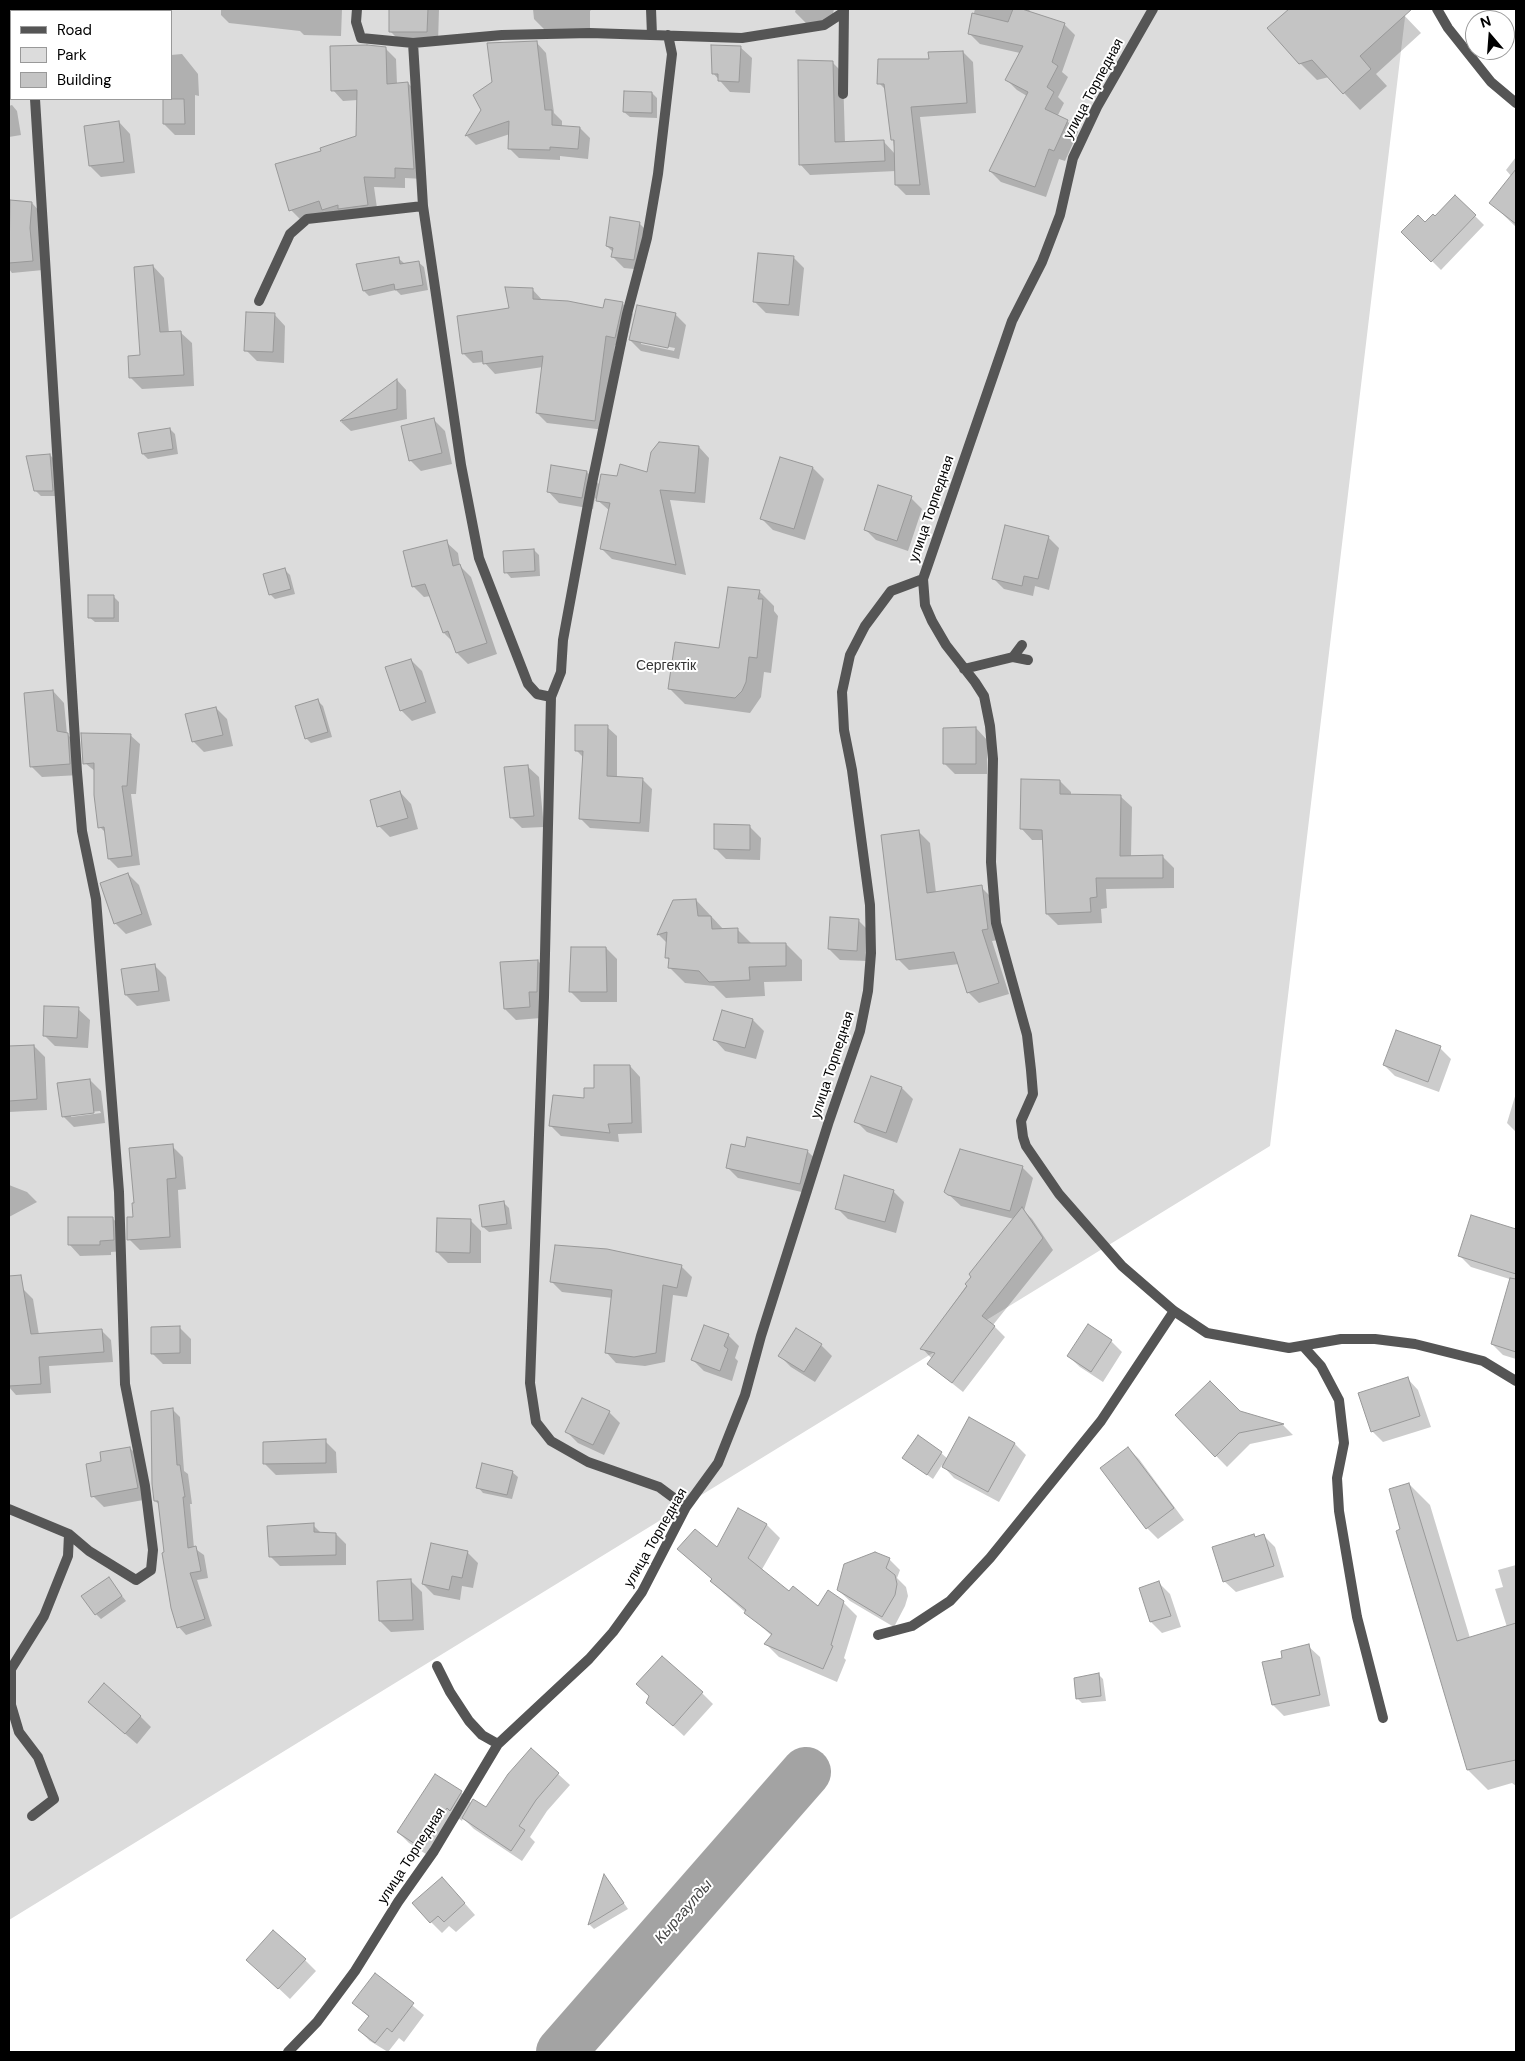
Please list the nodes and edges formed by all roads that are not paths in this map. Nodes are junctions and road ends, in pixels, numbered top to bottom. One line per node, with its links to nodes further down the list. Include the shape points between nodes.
1 (357, 9): 8 (street, via 356,22 361,38)
2 (651, 9): 6 (street)
3 (1153, 9): 14 (street, улица Торпедная, via 1097,107 1073,158 1060,215 1042,262 1012,321)
4 (1437, 9): 11 (street, via 1491,82)
5 (844, 10): 7 (street, via 824,24 742,38); 9 (street)
6 (652, 35): 7 (street); 8 (street, via 502,35)
7 (668, 35): 19 (street, via 672,54 647,238 626,314 562,640 561,672)
8 (413, 43): 12 (street)
9 (843, 94)
10 (34, 100): 25 (street, via 77,772 82,830 96,899 119,1192 125,1384 145,1486 153,1550 151,1570 136,1580 89,1551)
11 (1516, 103)
12 (423, 206): 13 (street, via 307,219 290,234); 19 (street, via 461,465 479,558 528,684 537,694)
13 (259, 301)
14 (923, 579): 18 (street, via 925,605 932,621); 23 (street, улица Торпедная, via 891,591 865,626 850,655 842,692 844,730 870,914 871,953 864,1015 745,1395 718,1464)
15 (1022, 645): 16 (street)
16 (1013, 656): 17 (street); 18 (street)
17 (1028, 660)
18 (964, 669): 20 (street, via 984,696 990,726 993,759 991,862 996,923 1027,1034 1031,1070 1033,1094 1021,1121 1026,1146 1059,1194 1122,1266)
19 (551, 697): 23 (street, via 530,1383 536,1422 551,1441 588,1462 659,1487)
20 (1174, 1311): 21 (street, via 1206,1333 1289,1348); 26 (street, via 1101,1421 990,1558 950,1601 912,1626)
21 (1303, 1346): 22 (street, via 1375,1339 1415,1344 1483,1361); 28 (street, via 1321,1366 1339,1400 1344,1442 1337,1478 1339,1511 1357,1617)
22 (1516, 1380)
23 (686, 1507): 29 (street, улица Торпедная, via 642,1592 613,1632)
24 (9, 1509): 25 (street)
25 (69, 1534): 30 (street, via 68,1556 44,1616 11,1669 11,1705 19,1732 38,1758 54,1800)
26 (878, 1635)
27 (437, 1666): 29 (street, via 469,1721 482,1736)
28 (1383, 1718)
29 (498, 1744): 31 (street, улица Торпедная, via 434,1851 354,1971 317,2022)
30 (32, 1816)
31 (288, 2052)

